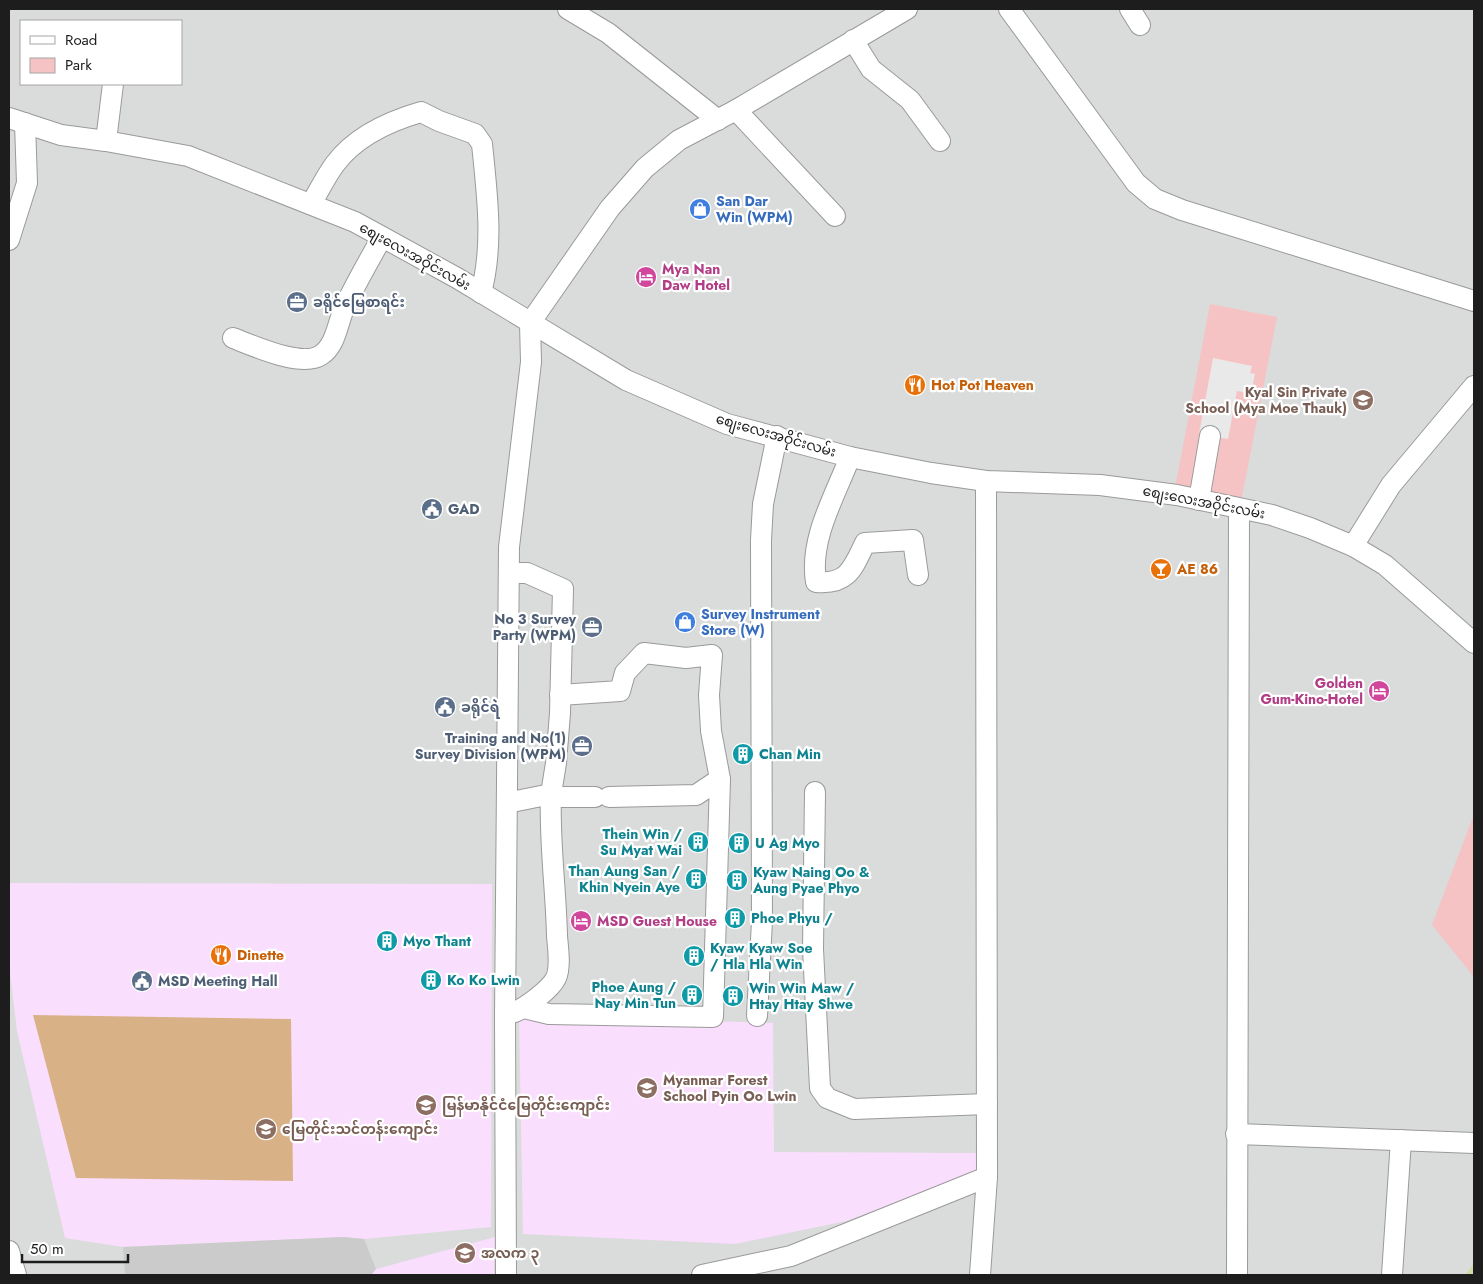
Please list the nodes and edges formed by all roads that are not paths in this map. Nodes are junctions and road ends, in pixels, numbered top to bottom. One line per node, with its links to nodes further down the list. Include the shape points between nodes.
1 (568, 9): 8 (street, via 608,33)
2 (906, 9): 4 (street)
3 (1009, 9): 16 (street, via 1136,183 1155,199)
4 (853, 40): 6 (street); 10 (street, via 871,69 910,100)
5 (113, 85): 9 (street)
6 (736, 110): 8 (street); 12 (street)
7 (17, 120): 9 (street, စျေးလေးအဝိုင်းလမ်း, via 60,135); 14 (street, via 27,183)
8 (718, 120): 17 (street, via 679,140 645,168 610,208)
9 (106, 141): 11 (street, စျေးလေးအဝိုင်းလမ်း, via 188,156)
10 (940, 141)
11 (311, 204): 13 (street, စျေးလေးအဝိုင်းလမ်း); 15 (street, via 336,163 360,140 402,117 421,112 475,134 482,144 490,218)
12 (835, 216)
13 (382, 237): 15 (street, စျေးလေးအဝိုင်းလမ်း); 18 (street, via 345,305 332,343 321,355 311,358 284,356)
14 (9, 240)
15 (482, 293): 17 (street, စျေးလေးအဝိုင်းလမ်း)
16 (1474, 301)
17 (530, 323): 20 (street, စျေးလေးအဝိုင်းလမ်း, via 626,380 727,424); 27 (street, via 531,362 509,546)
18 (234, 338)
19 (1474, 386): 26 (street, via 1392,485)
20 (777, 436): 22 (street, စျေးလေးအဝိုင်းလမ်း); 36 (street, via 763,504 761,540 762,921)
21 (1210, 436): 24 (street)
22 (850, 456): 23 (street, စျေးလေးအဝိုင်းလမ်း); 28 (street, via 819,536 814,566 816,582 830,583 850,574 865,543 913,540)
23 (986, 481): 24 (street, စျေးလေးအဝိုင်းလမ်း, via 1100,485); 38 (street)
24 (1200, 500): 25 (street, စျေးလေးအဝိုင်းလမ်း)
25 (1239, 508): 26 (street, စျေးလေးအဝိုင်းလမ်း, via 1291,522); 39 (street)
26 (1352, 546): 29 (street, စျေးလေးအဝိုင်းလမ်း, via 1385,564)
27 (509, 573): 30 (street, via 527,573 563,589); 34 (street)
28 (918, 576)
29 (1474, 644)
30 (560, 695): 31 (street, via 620,690 625,673 644,653 686,658 712,655 710,731); 33 (street)
31 (720, 779): 33 (street, via 696,795 560,797); 35 (street, via 713,1017 549,1014)
32 (815, 792): 38 (street, via 813,949 820,1088 826,1098 854,1110)
33 (551, 794): 34 (street); 35 (street, via 558,959 556,978)
34 (507, 803): 37 (street)
35 (524, 1008): 37 (street)
36 (757, 1016)
37 (505, 1017): 45 (street)
38 (987, 1104): 42 (street)
39 (1236, 1134): 40 (street); 48 (street)
40 (1401, 1140): 41 (street); 49 (street)
41 (1474, 1143)
42 (988, 1177): 46 (street, via 791,1256); 47 (street)
43 (9, 1251): 44 (street)
44 (16, 1275)
45 (506, 1275)
46 (702, 1275)
47 (980, 1275)
48 (1236, 1275)
49 (1392, 1275)

